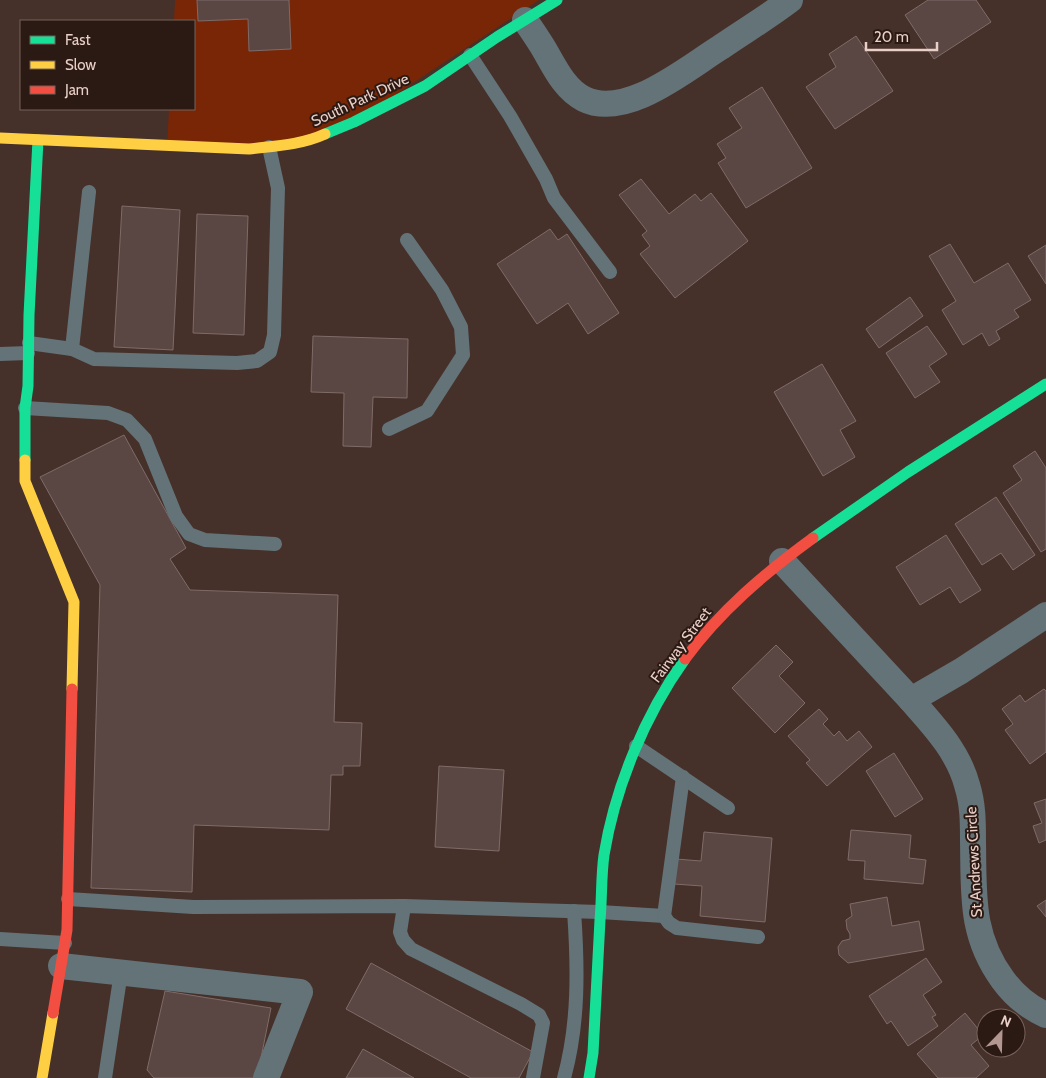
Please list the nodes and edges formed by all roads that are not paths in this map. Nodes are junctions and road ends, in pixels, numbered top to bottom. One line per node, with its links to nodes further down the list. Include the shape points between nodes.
1 (558, 0): 3 (street, South Park Drive)
2 (790, 0): 3 (street, via 668,81 645,94 613,103 592,102 572,90)
3 (525, 20): 4 (street, South Park Drive)
4 (470, 55): 7 (street, South Park Drive, via 425,86 354,122 319,137); 10 (lane, via 510,116 554,198)
5 (0, 138): 6 (street, South Park Drive)
6 (38, 140): 7 (street, South Park Drive, via 249,149); 11 (street)
7 (268, 146): 12 (lane, via 278,188 274,334 270,352 257,361 237,363 94,359)
8 (89, 192): 12 (lane)
9 (407, 240): 16 (lane, via 442,290 457,319 463,355 427,411)
10 (610, 272)
11 (29, 348): 12 (lane); 13 (lane); 15 (street)
12 (72, 349)
13 (0, 354)
14 (1046, 384): 18 (street, Fairway Street, via 896,481)
15 (25, 408): 17 (lane, via 108,414 127,420 145,439 176,516 189,534 205,540); 24 (street, via 25,481 74,602)
16 (389, 429)
17 (275, 544)
18 (782, 561): 20 (street, St Andrews Circle); 21 (street, Fairway Street, via 734,602 693,649 660,698)
19 (1046, 615): 20 (street)
20 (911, 700): 33 (street, St Andrews Circle, via 940,733 956,757 967,784 973,812 976,921 983,946 1017,998)
21 (636, 746): 22 (lane); 27 (street, Fairway Street, via 610,824)
22 (683, 777): 23 (lane); 28 (lane)
23 (728, 808)
24 (68, 899): 25 (lane, via 194,907); 31 (street)
25 (404, 906): 26 (lane); 37 (lane, via 400,932 411,949 539,1015 543,1023)
26 (574, 911): 27 (lane); 38 (lane, via 578,957 576,1008)
27 (600, 912): 28 (lane); 39 (street, Fairway Street)
28 (664, 916): 29 (lane, via 677,928)
29 (758, 937)
30 (0, 939): 31 (lane)
31 (63, 954): 32 (street); 34 (street)
32 (121, 972): 35 (lane); 36 (street, via 300,992)
33 (1046, 1015)
34 (42, 1078)
35 (105, 1078)
36 (266, 1078)
37 (533, 1078)
38 (564, 1078)
39 (589, 1078)

